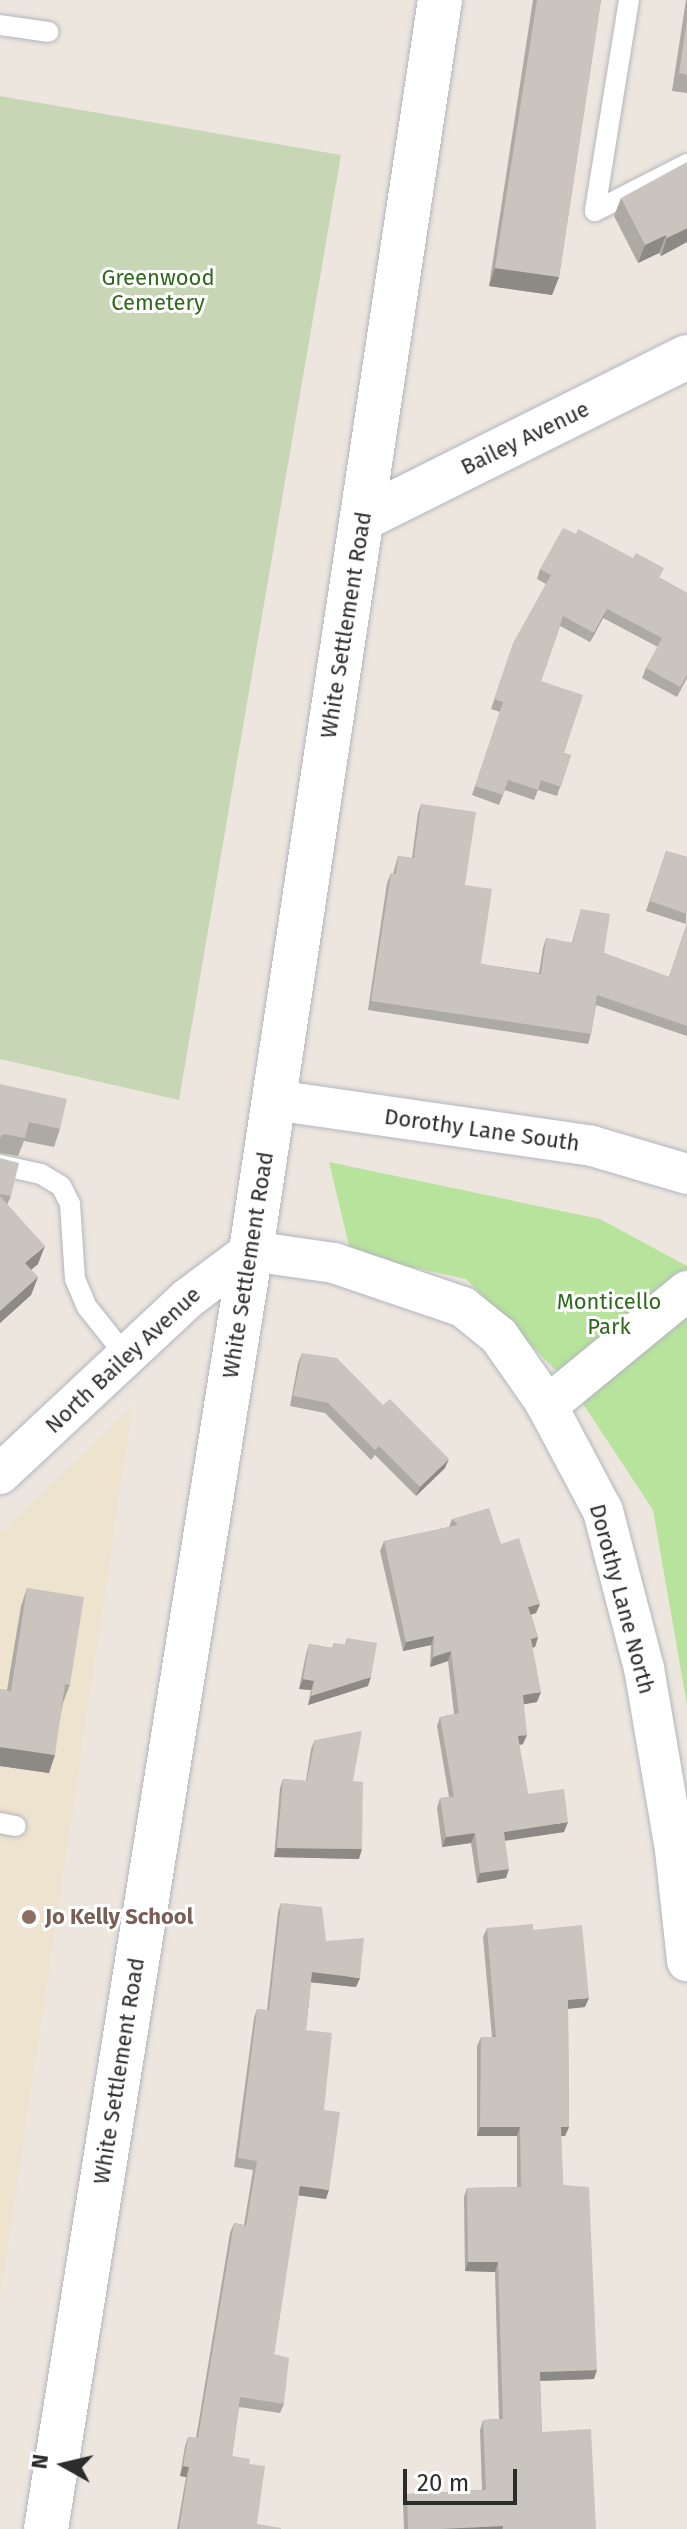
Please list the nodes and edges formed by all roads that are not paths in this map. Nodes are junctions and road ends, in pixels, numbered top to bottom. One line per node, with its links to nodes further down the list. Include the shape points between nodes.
1 (440, 0): 7 (main road, White Settlement Road)
2 (629, 0): 5 (lane, via 595,211)
3 (0, 25): 4 (lane)
4 (49, 32)
5 (687, 164)
6 (687, 357): 7 (main road, Bailey Avenue)
7 (362, 519): 8 (main road, White Settlement Road)
8 (274, 1100): 10 (street, Dorothy Lane South, via 592,1146); 11 (main road, White Settlement Road)
9 (0, 1165): 13 (lane, via 41,1174 61,1186 70,1204 75,1279 87,1307)
10 (687, 1174)
11 (251, 1251): 13 (street, North Bailey Avenue, via 187,1299); 14 (street, Dorothy Lane North, via 334,1263 463,1307 499,1336); 17 (main road, White Settlement Road)
12 (687, 1291): 14 (street)
13 (126, 1356): 15 (street, North Bailey Avenue)
14 (547, 1406): 16 (street, Dorothy Lane North, via 603,1511 644,1668 675,1850)
15 (0, 1474)
16 (687, 1961)
17 (46, 2529)

